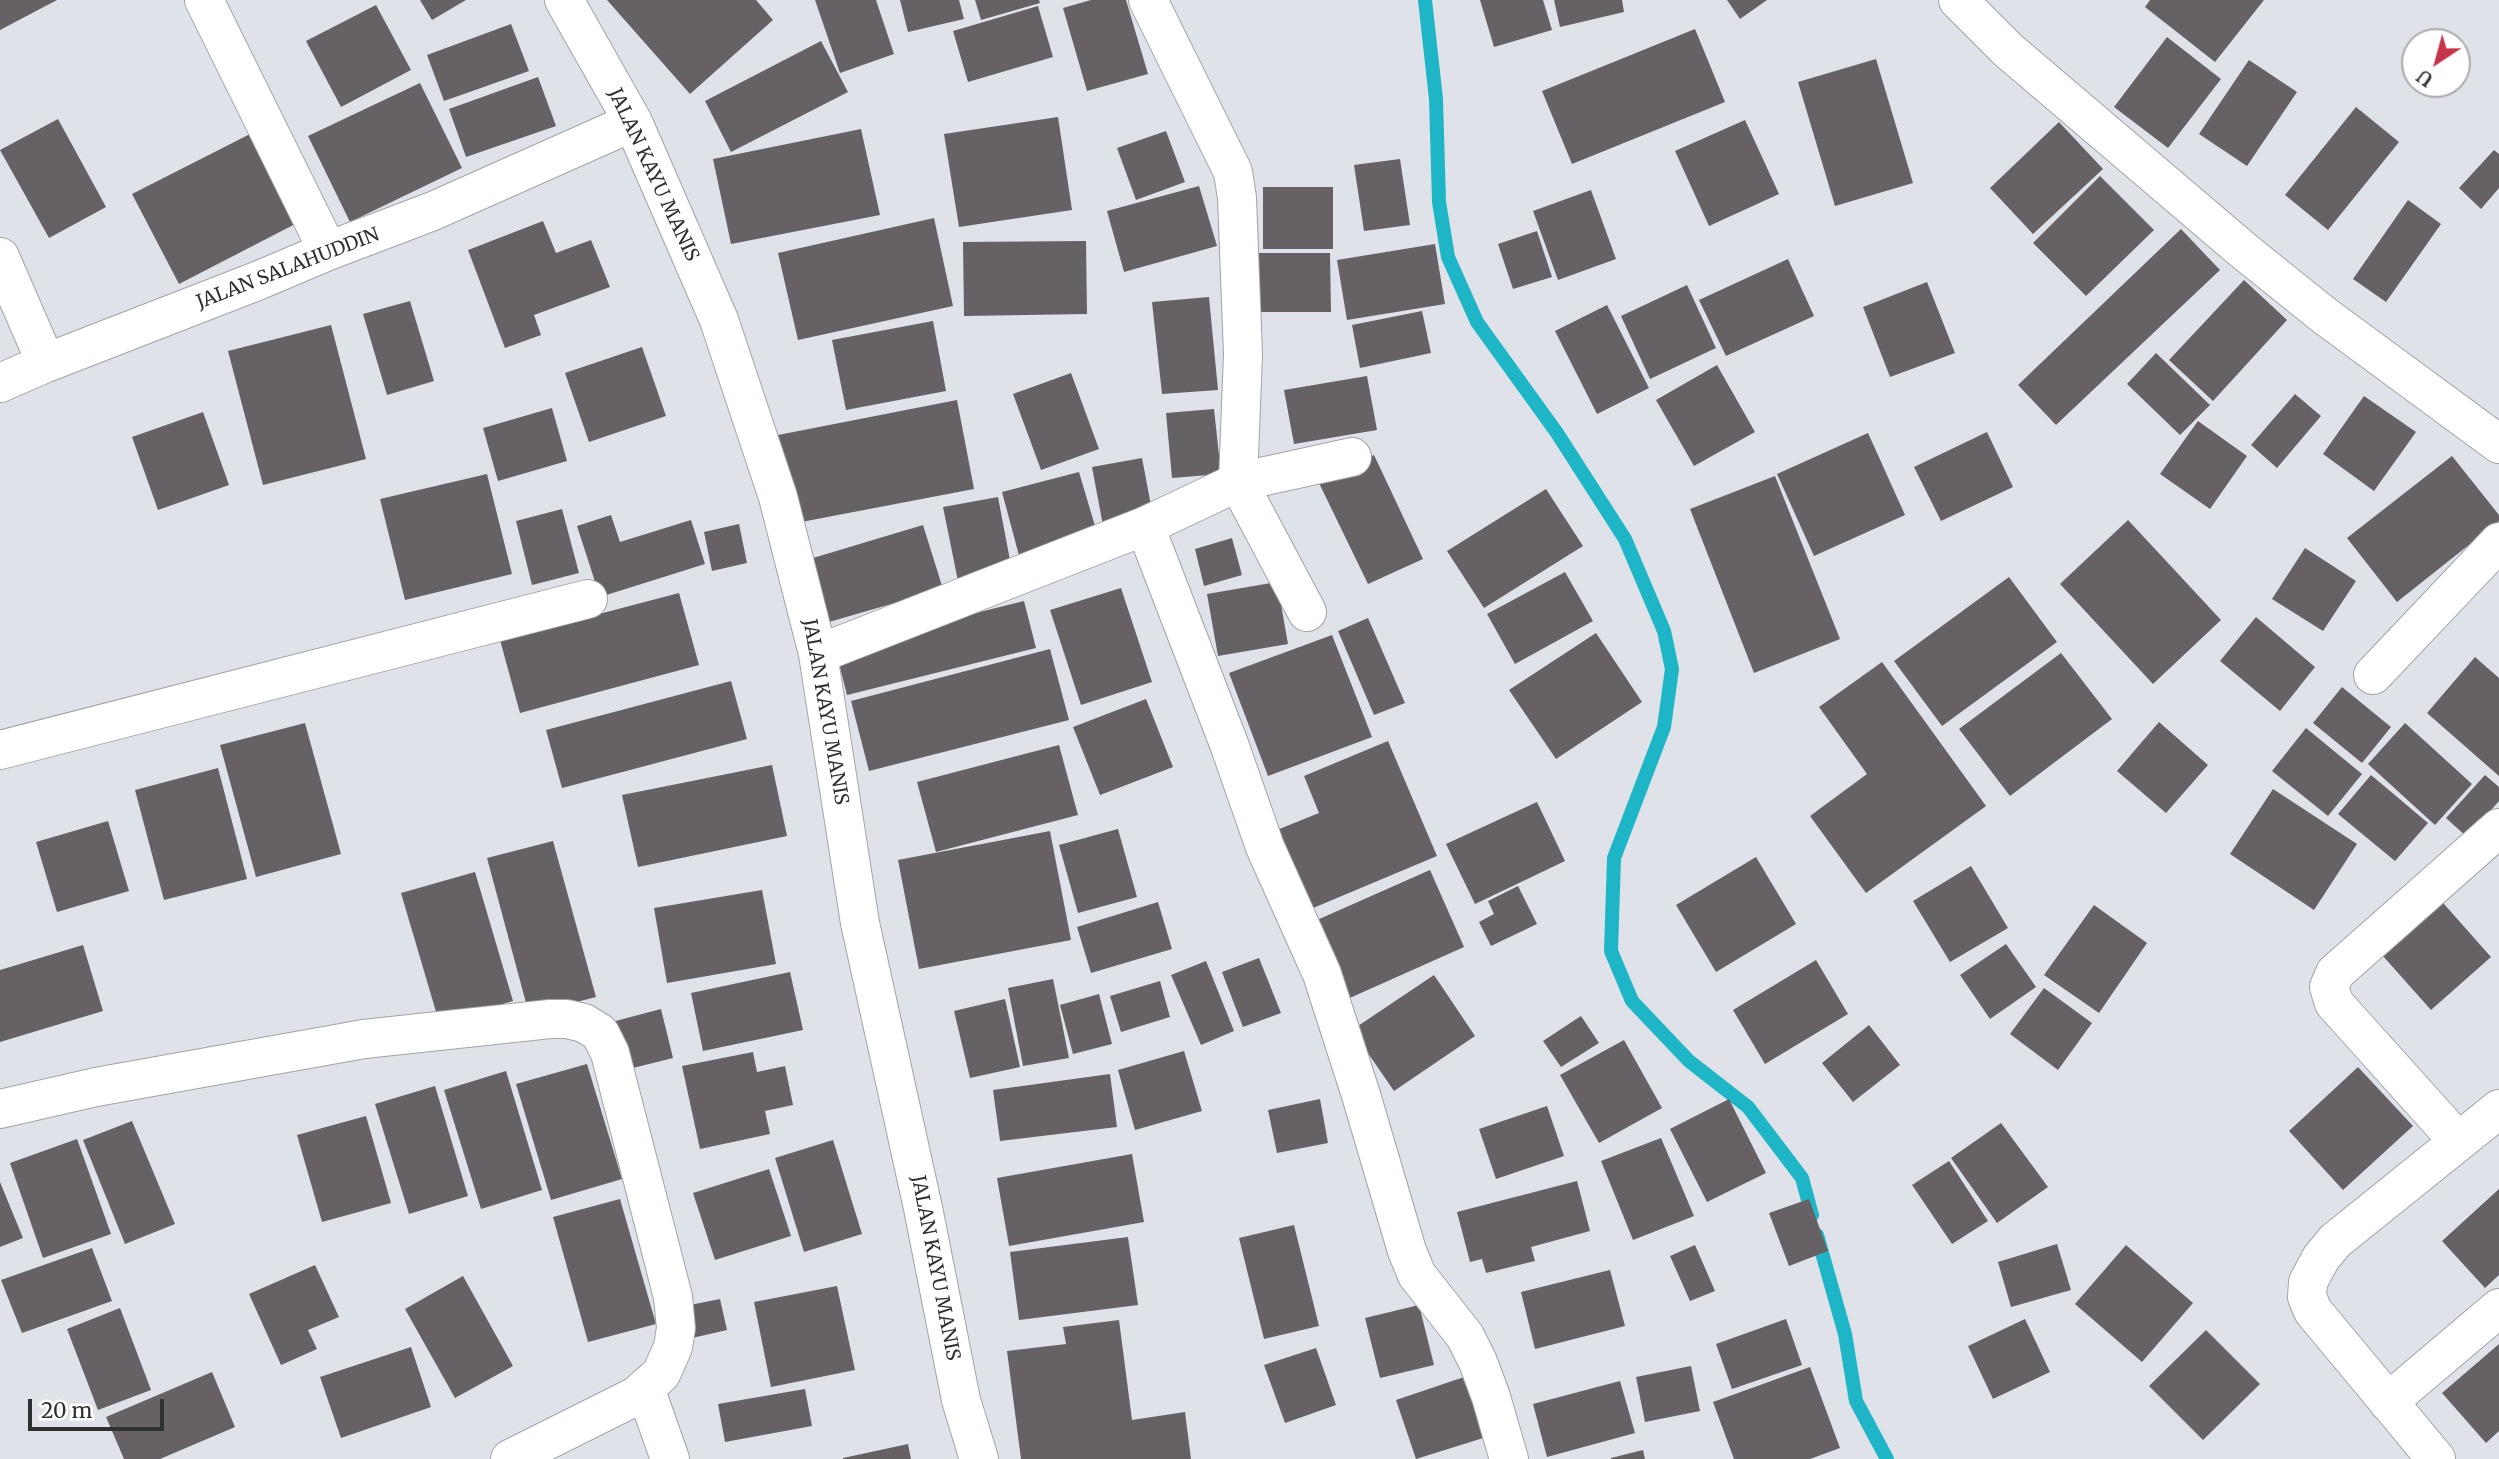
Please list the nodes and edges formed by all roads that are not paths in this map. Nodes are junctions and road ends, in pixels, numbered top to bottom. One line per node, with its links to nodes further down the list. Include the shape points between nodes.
1 (204, 0): 6 (street)
2 (564, 0): 5 (street, JALAN KAYU MANIS)
3 (1148, 0): 12 (street, via 1233,172 1243,354)
4 (1958, 0): 10 (street, via 2008,50 2244,251)
5 (633, 122): 6 (street, JALAN SALAHUDDIN, via 433,211); 17 (street, JALAN KAYU MANIS, via 719,320 778,496)
6 (328, 251): 8 (street, JALAN SALAHUDDIN)
7 (0, 257): 8 (street)
8 (46, 363): 9 (street, JALAN SALAHUDDIN)
9 (0, 383)
10 (2499, 444)
11 (1352, 457): 12 (street)
12 (1238, 482): 13 (street); 16 (street)
13 (1145, 526): 17 (street); 30 (street, via 1265,847 1322,974 1407,1251 1417,1275 1459,1328 1478,1362)
14 (2499, 542): 18 (street)
15 (588, 599): 19 (street)
16 (1307, 612)
17 (818, 654): 29 (street, JALAN KAYU MANIS, via 860,923 961,1400)
18 (2373, 675)
19 (0, 750)
20 (2499, 828): 23 (street, via 2334,973 2329,987 2334,1003)
21 (0, 1109): 25 (street, via 364,1039 550,1019 584,1023 600,1033 610,1054 673,1297 673,1347 661,1374)
22 (2499, 1109): 23 (street)
23 (2458, 1141): 26 (street, via 2335,1241 2308,1282 2307,1297 2313,1311)
24 (2499, 1308): 26 (street)
25 (645, 1388): 27 (street); 28 (street)
26 (2388, 1402): 31 (street)
27 (509, 1459)
28 (670, 1459)
29 (979, 1459)
30 (1509, 1459)
31 (2436, 1459)

